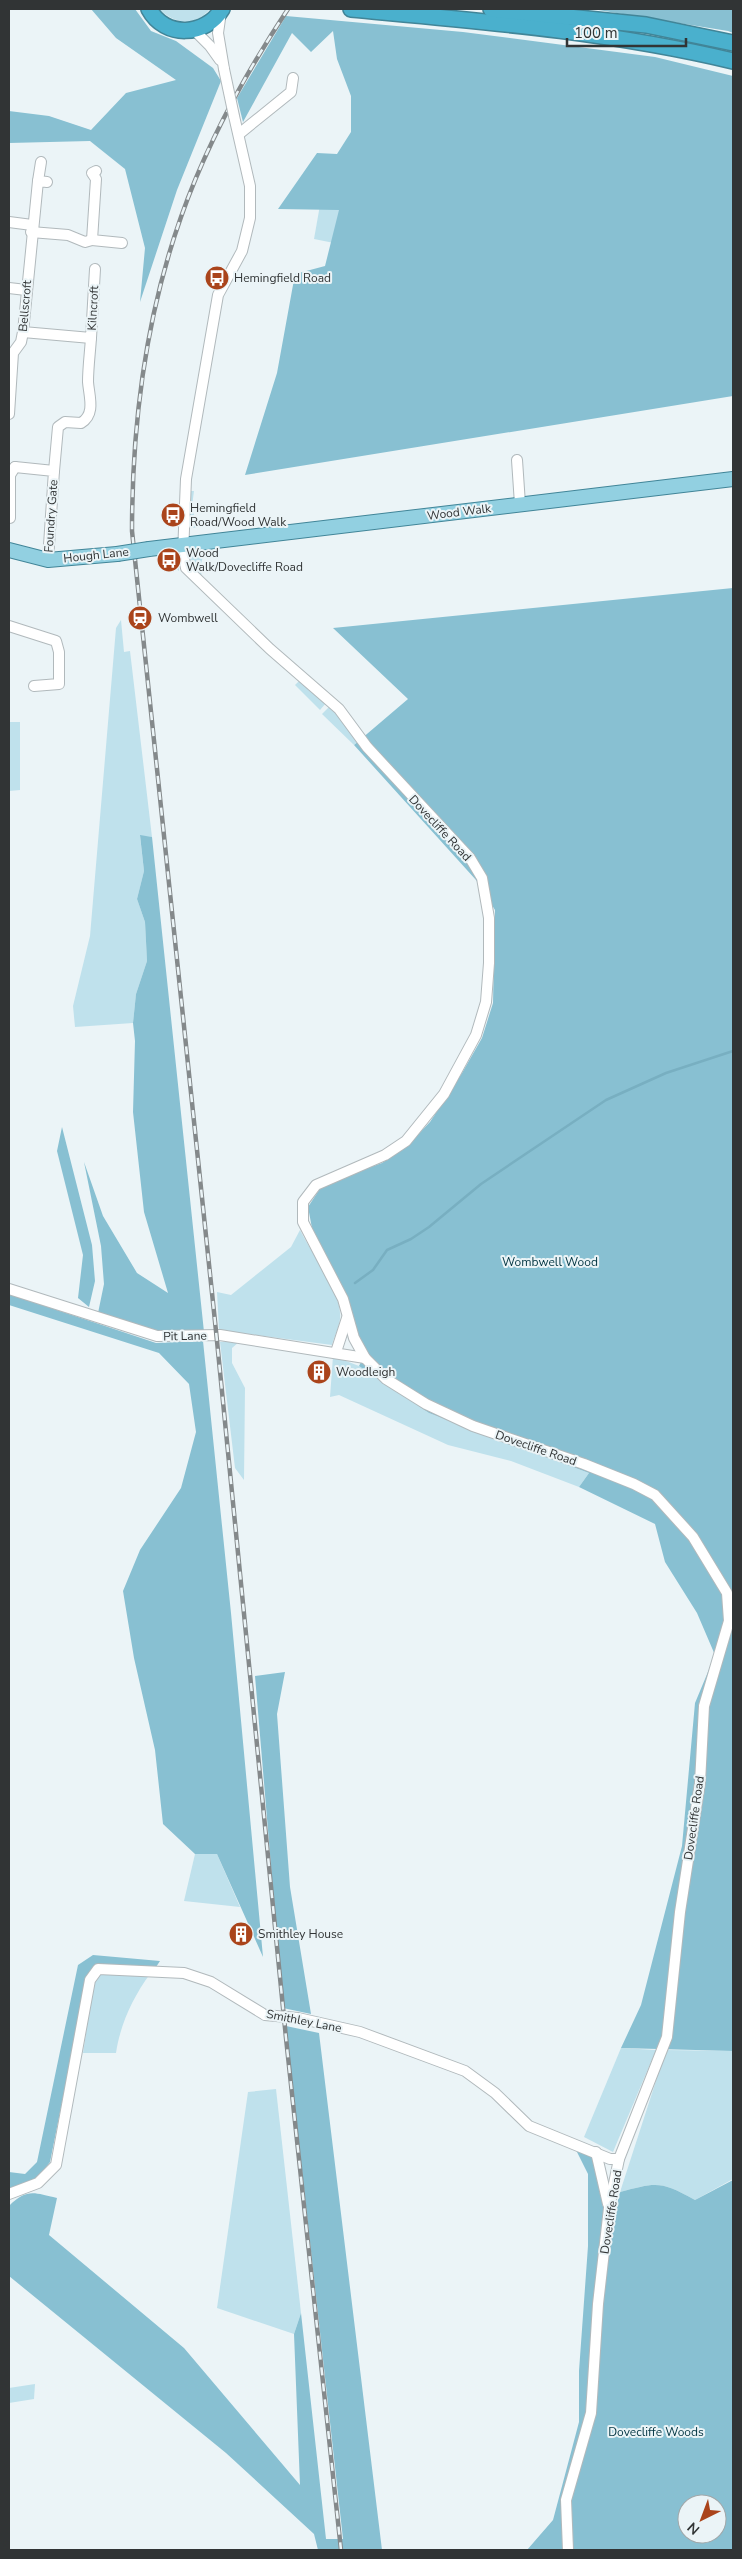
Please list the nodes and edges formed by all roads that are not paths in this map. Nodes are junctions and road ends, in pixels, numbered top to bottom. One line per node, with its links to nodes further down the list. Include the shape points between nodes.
1 (149, 9): 5 (highway, via 166,26 175,30)
2 (351, 9): 7 (highway, via 546,28 654,44)
3 (491, 9): 6 (highway, via 646,25)
4 (221, 10): 5 (highway, via 209,23); 8 (street, via 218,33)
5 (194, 30): 8 (street, via 210,46)
6 (733, 43)
7 (733, 61)
8 (223, 67): 10 (street, bridge)
9 (293, 78): 10 (street, via 292,92)
10 (238, 134): 31 (street, via 250,186 250,218 242,251 218,295 186,479)
11 (41, 162): 14 (street, Bellscroft, via 43,182)
12 (96, 171): 15 (street, via 92,173 96,178)
13 (9, 222): 14 (street)
14 (32, 228): 15 (street, via 85,242); 19 (street, Bellscroft)
15 (92, 240): 16 (street)
16 (122, 243)
17 (95, 269): 21 (street, Kilncroft)
18 (9, 288): 19 (street)
19 (26, 290): 20 (street, Bellscroft)
20 (23, 332): 21 (street, Kilncroft); 22 (street, Bellscroft, via 21,342)
21 (91, 338): 26 (street, Foundry Gate, via 88,416 81,422 66,422 58,427)
22 (11, 352): 23 (street, Bellscroft)
23 (9, 414)
24 (516, 460): 29 (street)
25 (12, 464): 26 (street, Foundry Gate); 28 (street)
26 (54, 471): 33 (street, Foundry Gate)
27 (733, 479): 29 (main road, Wood Walk)
28 (9, 504): 30 (street)
29 (520, 504): 31 (main road, Wood Walk)
30 (10, 518)
31 (185, 545): 33 (main road, Hough Lane, bridge); 37 (street, Dovecliffe Road, via 182,554 186,568 339,709 367,747 470,858 482,878 489,918 490,964 486,1002 476,1035 460,1067 425,1120 406,1141 366,1164 324,1180 303,1202 303,1222 343,1299)
32 (9, 550): 33 (main road, Hough Lane)
33 (48, 560)
34 (9, 626): 35 (street, via 56,641 59,684)
35 (34, 686)
36 (9, 1289): 38 (street, Pit Lane, via 158,1336 220,1335)
37 (347, 1318): 38 (street); 39 (street, Dovecliffe Road)
38 (336, 1352): 39 (street, Pit Lane)
39 (365, 1358): 41 (street, Dovecliffe Road, via 386,1379 426,1404 473,1426 584,1464 655,1495 693,1537 727,1593 729,1621 704,1706 700,1783 680,1912 667,2037)
40 (596, 2152): 41 (street, Smithley Lane, via 610,2159); 42 (street, Smithley Lane, bridge, via 529,2126 495,2093 464,2071 360,2032 298,2018 265,2015 211,1982 184,1973 98,1969 90,1980 56,2165 38,2183); 43 (street)
41 (619, 2159): 43 (street, Dovecliffe Road)
42 (9, 2194)
43 (609, 2208): 44 (street, Dovecliffe Road, via 598,2304 591,2413 566,2500)
44 (568, 2550)

